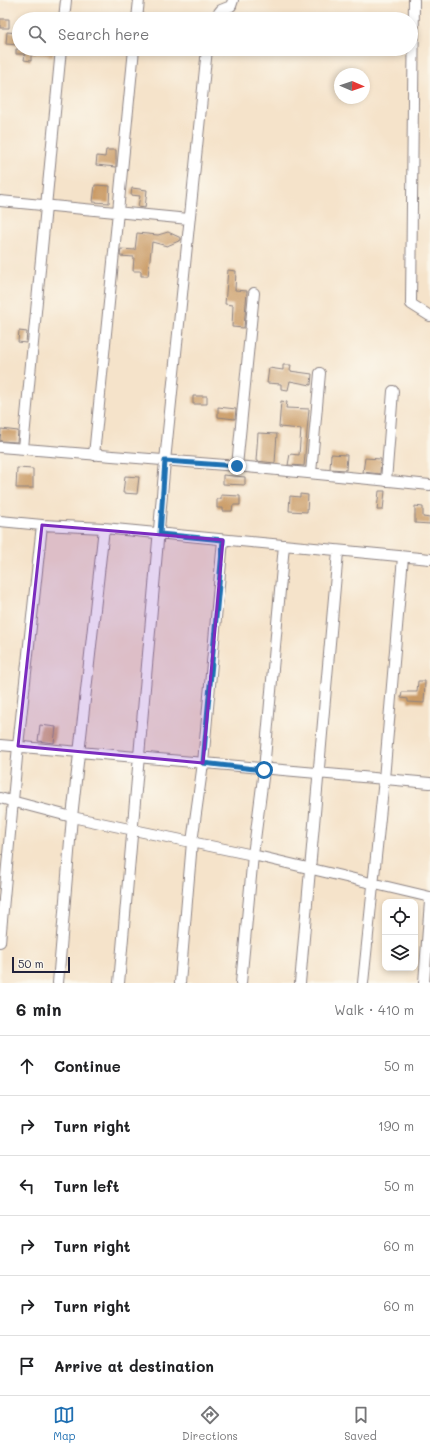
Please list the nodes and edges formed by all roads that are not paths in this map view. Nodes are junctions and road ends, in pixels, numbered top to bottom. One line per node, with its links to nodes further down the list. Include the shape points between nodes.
1 (66, 0): 5 (street)
2 (138, 0): 6 (street)
3 (233, 0): 7 (street, via 231,6)
4 (414, 0): 8 (street)
5 (65, 12)
6 (137, 12)
7 (219, 12)
8 (414, 12)
9 (60, 56): 14 (street)
10 (133, 56): 15 (street)
11 (206, 56): 16 (street)
12 (413, 56): 18 (street, via 411,304)
13 (0, 202): 14 (street)
14 (47, 207): 15 (street); 22 (street)
15 (118, 212): 16 (street); 23 (street)
16 (189, 219): 24 (street)
17 (254, 293): 25 (street)
18 (430, 316)
19 (320, 373): 26 (street)
20 (393, 391): 27 (street)
21 (0, 446): 22 (street)
22 (23, 448): 23 (street)
23 (94, 456): 24 (street)
24 (165, 461): 25 (street); 32 (street)
25 (237, 466): 26 (street)
26 (312, 473): 27 (street)
27 (386, 481): 28 (street)
28 (430, 485)
29 (0, 521): 30 (street)
30 (42, 525): 31 (street); 39 (street)
31 (104, 528): 32 (street); 40 (street)
32 (160, 534): 33 (street); 41 (street)
33 (223, 540): 34 (street); 42 (street)
34 (284, 546): 35 (street); 43 (street)
35 (338, 552): 36 (street); 44 (street)
36 (403, 557): 37 (street); 45 (street)
37 (430, 560)
38 (0, 745): 39 (street)
39 (18, 746): 40 (street); 48 (street)
40 (80, 752): 41 (street); 49 (street)
41 (139, 757): 42 (street); 50 (street)
42 (203, 763): 43 (street); 51 (street)
43 (264, 770): 44 (street); 52 (street)
44 (319, 774): 45 (street); 53 (street)
45 (384, 779): 46 (street); 54 (street)
46 (430, 783)
47 (0, 798): 48 (street)
48 (13, 801): 49 (street); 57 (street)
49 (72, 817): 50 (street); 58 (street)
50 (134, 829): 51 (street); 59 (street)
51 (192, 842): 52 (street); 60 (street)
52 (252, 855): 53 (street); 61 (street)
53 (311, 870): 54 (street); 62 (street)
54 (372, 883): 55 (street); 63 (street)
55 (430, 896)
56 (430, 901): 64 (street)
57 (0, 942)
58 (58, 983)
59 (119, 983)
60 (180, 983)
61 (241, 983)
62 (300, 983)
63 (363, 983)
64 (424, 983)

